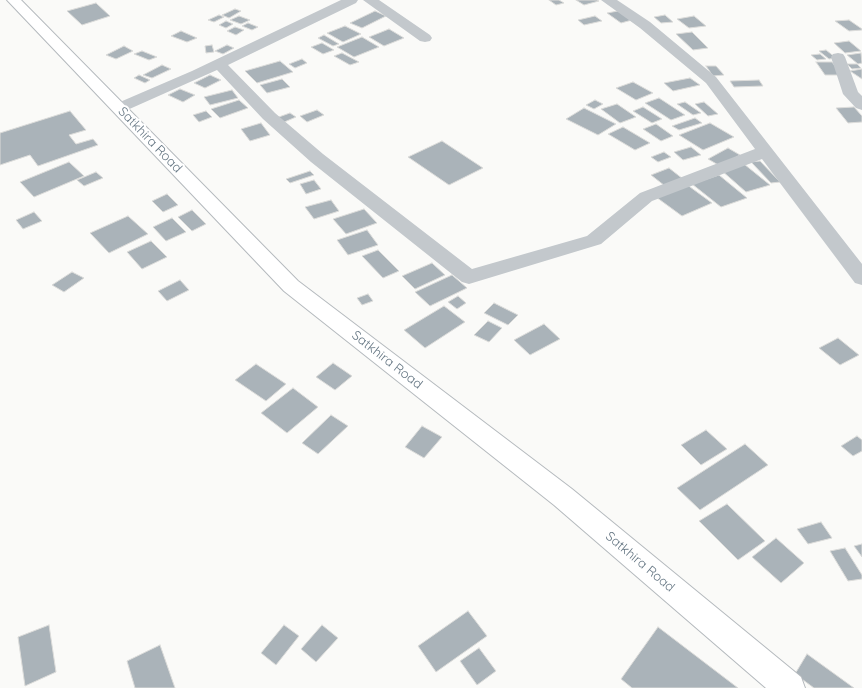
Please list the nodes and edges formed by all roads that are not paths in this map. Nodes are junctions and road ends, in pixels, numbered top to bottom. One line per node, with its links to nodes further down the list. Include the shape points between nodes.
1 (14, 0): 9 (main road, Satkhira Road)
2 (350, 0): 7 (street)
3 (370, 0): 5 (street)
4 (608, 0): 10 (street, via 645,25 711,80)
5 (425, 38)
6 (838, 57): 8 (street, via 852,94)
7 (219, 64): 9 (street); 10 (street, via 268,116 470,277 594,240 646,197)
8 (862, 105)
9 (119, 108): 12 (main road, Satkhira Road, via 291,286 563,497)
10 (764, 152): 11 (street)
11 (862, 278)
12 (790, 688)

